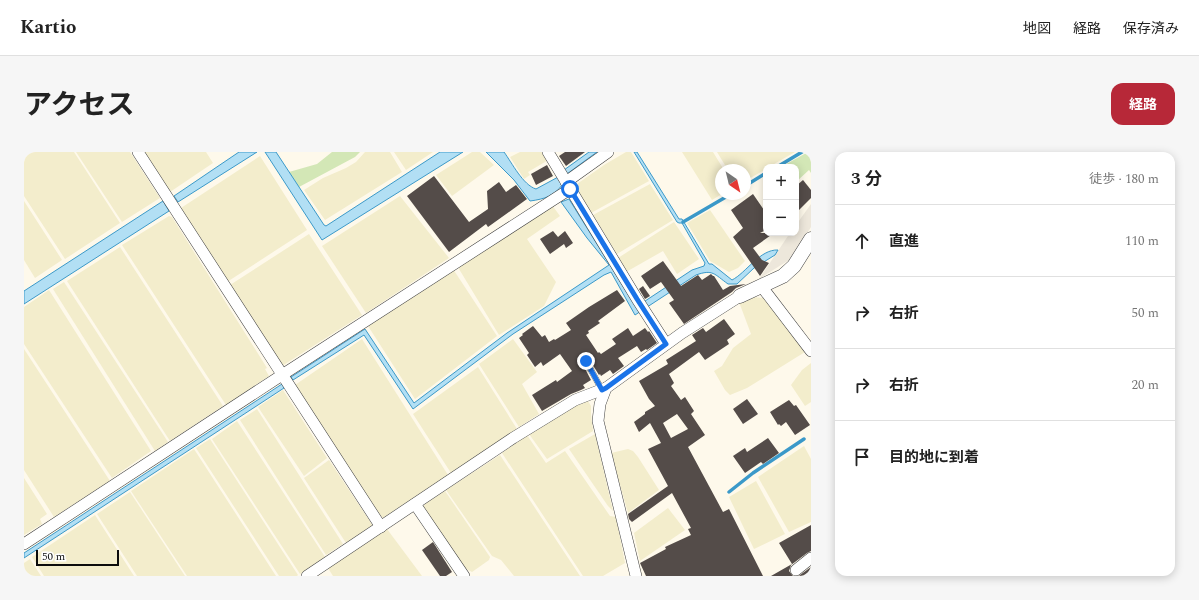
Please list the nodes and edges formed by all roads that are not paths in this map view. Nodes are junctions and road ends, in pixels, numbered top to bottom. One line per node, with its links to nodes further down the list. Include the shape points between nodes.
1 (138, 152): 11 (street)
2 (548, 152): 4 (street)
3 (608, 152): 4 (street)
4 (568, 185): 8 (street); 11 (street)
5 (811, 239): 6 (street, via 794,266 783,276)
6 (762, 286): 7 (street); 9 (street)
7 (740, 296): 8 (street)
8 (666, 344): 12 (street)
9 (811, 351)
10 (586, 361): 12 (lane)
11 (282, 375): 14 (street); 15 (street)
12 (604, 389): 13 (street, via 575,400); 20 (street, via 598,421)
13 (415, 504): 14 (street); 19 (street)
14 (381, 527): 18 (street)
15 (24, 544)
16 (811, 558): 17 (street)
17 (795, 569)
18 (307, 576)
19 (464, 576)
20 (636, 576)

